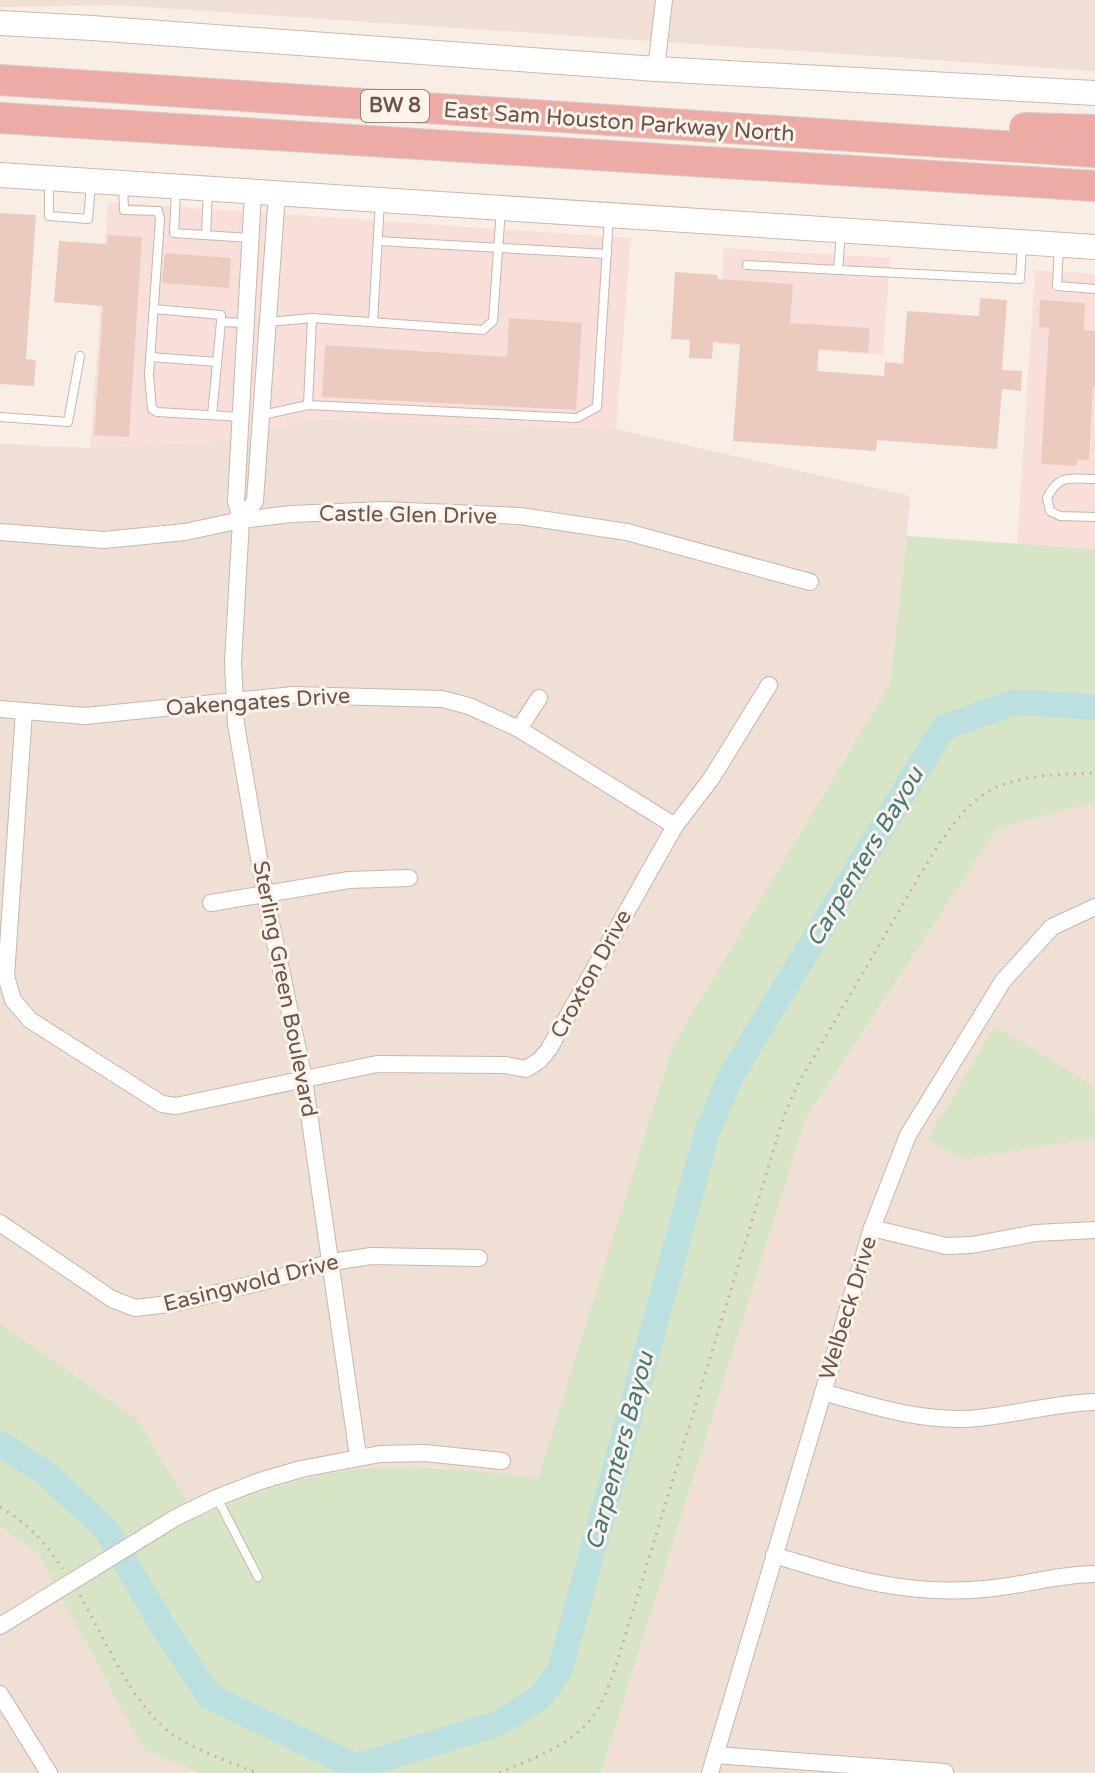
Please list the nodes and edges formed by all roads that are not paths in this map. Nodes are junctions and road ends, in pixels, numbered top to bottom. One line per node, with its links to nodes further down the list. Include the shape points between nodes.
1 (664, 0): 3 (street)
2 (0, 23): 3 (main road)
3 (656, 69): 5 (main road)
4 (0, 80): 8 (highway, East Sam Houston Parkway North / BW 8)
5 (1095, 93)
6 (0, 118): 10 (highway, East Sam Houston Parkway North / BW 8)
7 (1095, 130): 8 (highway, via 822,124)
8 (791, 133): 9 (highway, East Sam Houston Parkway North / BW 8)
9 (1095, 152)
10 (775, 167): 15 (highway, East Sam Houston Parkway North / BW 8); 19 (highway, via 862,180)
11 (0, 175): 12 (main road)
12 (49, 178): 13 (main road); 13 (lane, via 49,216 88,219)
13 (91, 181): 14 (main road)
14 (123, 183): 16 (main road); 35 (lane, via 124,210 158,211 160,219)
15 (1095, 186)
16 (177, 187): 17 (main road); 24 (lane, via 174,233)
17 (208, 190): 18 (main road); 24 (lane)
18 (265, 193): 20 (main road); 25 (street, Sterling Green Boulevard); 38 (street, Sterling Green Boulevard)
19 (1095, 196)
20 (381, 201): 21 (main road); 26 (lane)
21 (501, 209): 22 (main road); 29 (lane)
22 (609, 216): 23 (main road); 31 (lane)
23 (841, 231): 27 (main road); 33 (lane)
24 (206, 235): 25 (lane)
25 (251, 238): 40 (street, Sterling Green Boulevard)
26 (378, 241): 29 (lane); 39 (lane)
27 (1022, 243): 28 (main road); 33 (lane, via 1020,279)
28 (1059, 245): 30 (main road); 34 (lane, via 1057,286)
29 (498, 247): 31 (lane); 39 (lane, via 493,321 483,330)
30 (1095, 247)
31 (607, 254): 44 (lane, via 597,407 577,418)
32 (747, 265): 33 (lane)
33 (838, 270)
34 (1095, 289)
35 (154, 309): 37 (lane, via 221,315); 42 (lane)
36 (312, 318): 38 (lane); 39 (lane); 44 (lane)
37 (221, 322): 40 (lane); 43 (lane)
38 (269, 322): 46 (street, Sterling Green Boulevard)
39 (373, 322)
40 (246, 323): 48 (street, Sterling Green Boulevard)
41 (80, 356): 47 (lane, via 68,422)
42 (150, 357): 43 (lane); 45 (lane, via 152,409)
43 (217, 362): 45 (lane)
44 (308, 405): 46 (lane)
45 (212, 415): 48 (lane)
46 (262, 415): 48 (street); 51 (street, Sterling Green Boulevard, via 255,501)
47 (0, 417)
48 (241, 417): 51 (street, Sterling Green Boulevard, via 236,501)
49 (1095, 479): 50 (lane, via 1063,479 1053,484 1047,498 1050,511 1060,516)
50 (1095, 517)
51 (241, 520): 52 (street, Castle Glen Drive, via 104,540); 53 (street, Castle Glen Drive, via 384,510 560,521 627,532); 56 (street, Sterling Green Boulevard)
52 (0, 532)
53 (810, 582)
54 (769, 685): 60 (street, Croxton Drive)
55 (539, 698): 59 (street)
56 (234, 702): 58 (street, Oakengates Drive, via 85,716); 59 (street, Oakengates Drive, via 293,695 428,697 469,706); 62 (street, Sterling Green Boulevard)
57 (0, 709): 58 (street, Oakengates Drive)
58 (24, 711): 65 (street, Croxton Drive, via 6,976 13,1000 30,1020 162,1104 176,1106)
59 (519, 729): 60 (street, Oakengates Drive)
60 (675, 826): 65 (street, Croxton Drive, via 540,1060 526,1069 377,1064)
61 (409, 878): 62 (street, via 349,880)
62 (265, 894): 63 (street); 65 (street, Sterling Green Boulevard)
63 (211, 903)
64 (1095, 907): 67 (street, Welbeck Drive, via 1052,927 1003,981 908,1135)
65 (304, 1079): 70 (street, Sterling Green Boulevard)
66 (0, 1223): 70 (street, Easingwold Drive, via 112,1299 135,1308 177,1303)
67 (872, 1228): 68 (street, via 946,1246); 71 (street, Welbeck Drive)
68 (1095, 1230)
69 (479, 1258): 70 (street, Easingwold Drive, via 371,1256)
70 (332, 1262): 73 (street, Sterling Green Boulevard)
71 (823, 1392): 72 (street, via 915,1417 979,1418); 76 (street, Welbeck Drive)
72 (1095, 1402)
73 (358, 1456): 74 (street, via 425,1453); 75 (street)
74 (502, 1461)
75 (216, 1498): 78 (lane); 79 (street)
76 (774, 1555): 77 (street, via 852,1579 921,1590 988,1589); 81 (street, Welbeck Drive)
77 (1095, 1574)
78 (258, 1577)
79 (0, 1626)
80 (0, 1694): 83 (street)
81 (715, 1755): 82 (street); 84 (street, Welbeck Drive)
82 (945, 1772)
83 (49, 1773)
84 (710, 1773)

